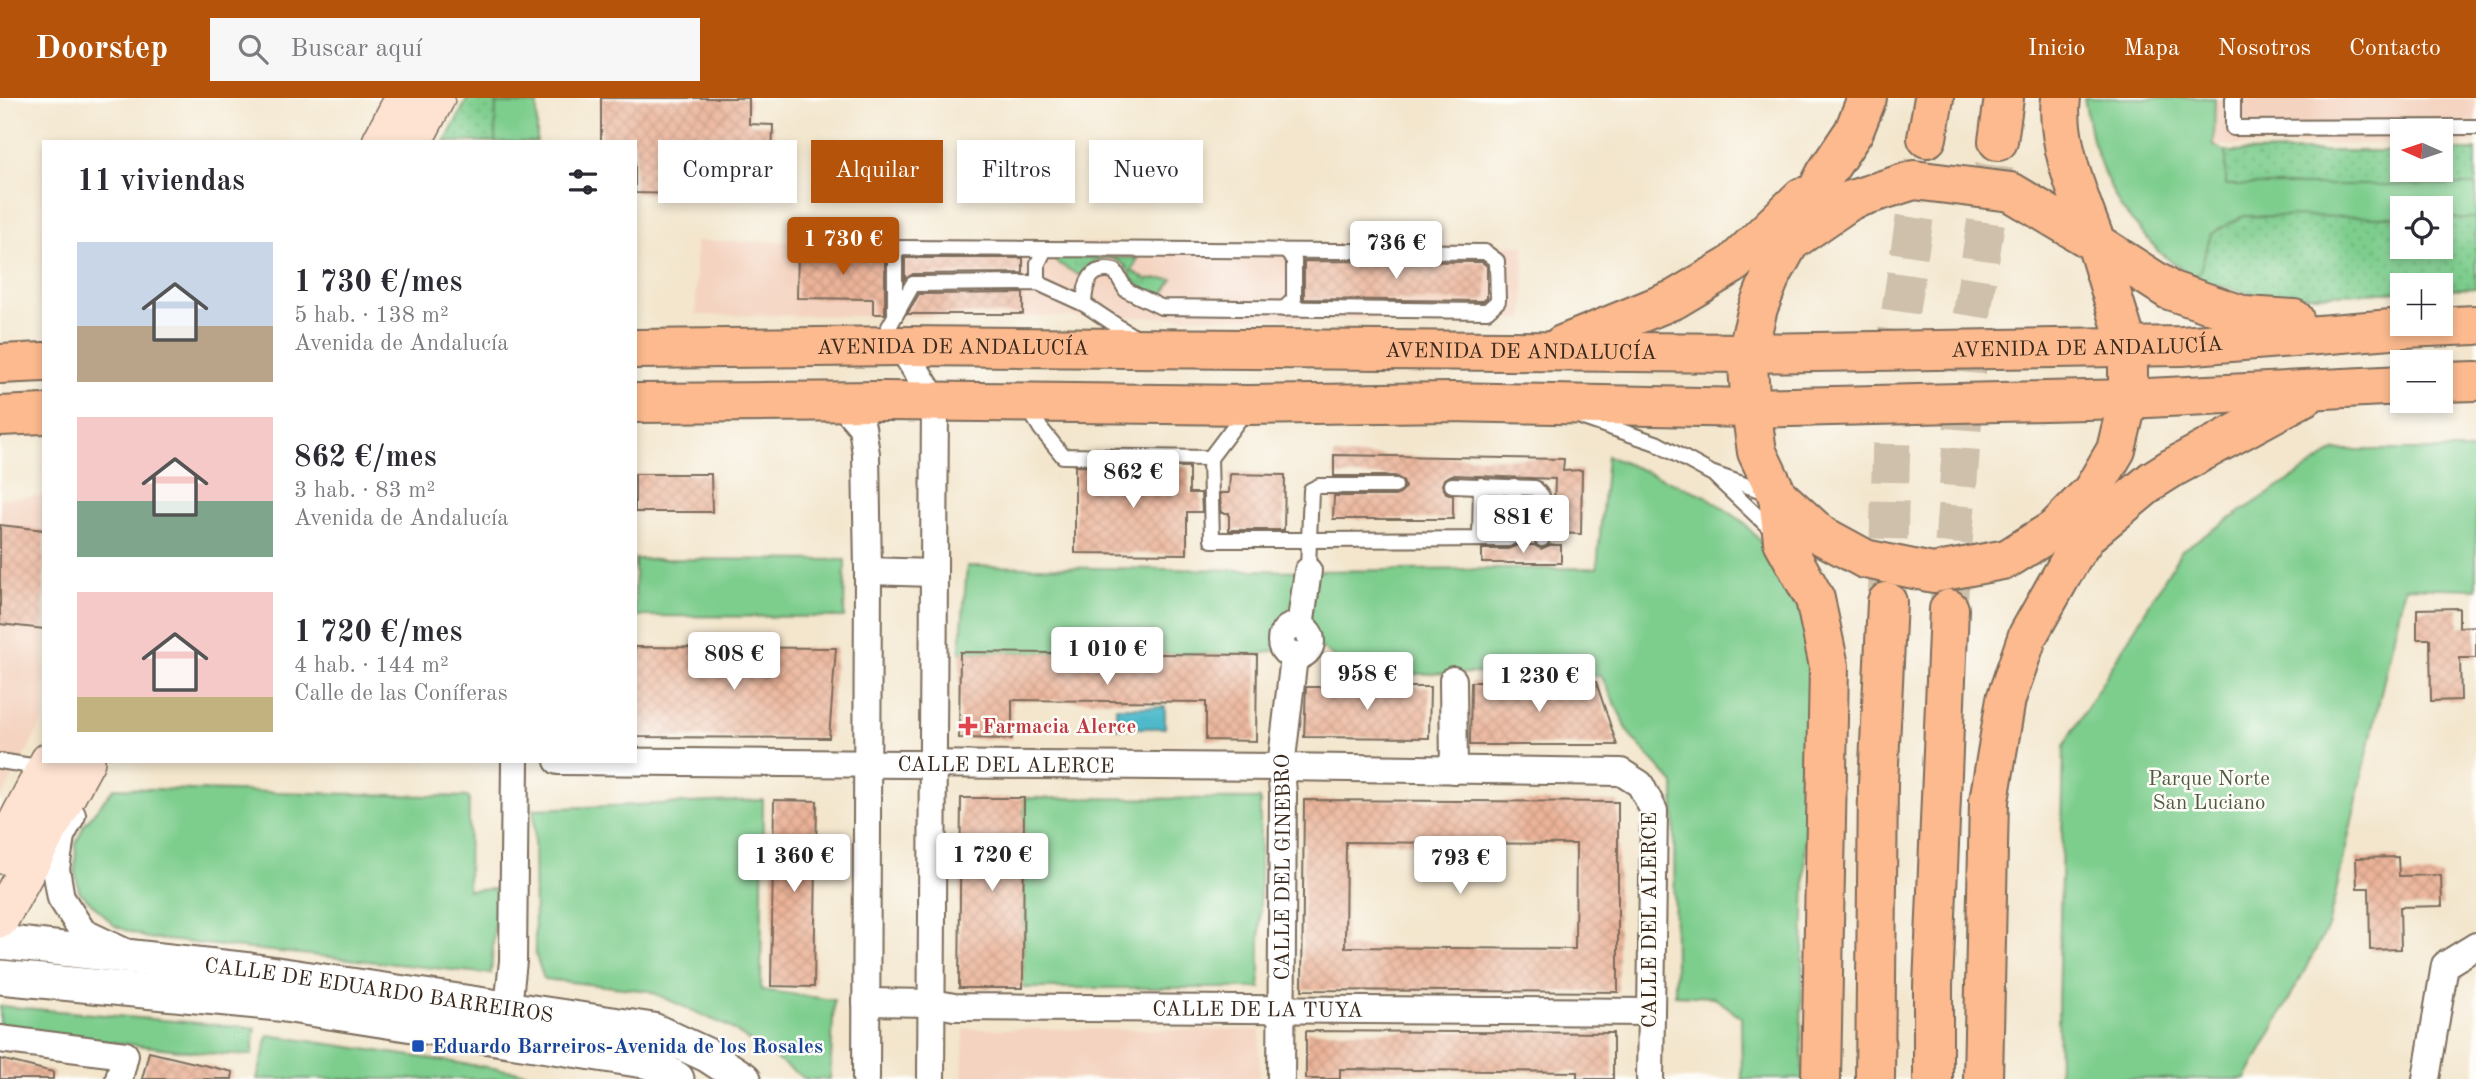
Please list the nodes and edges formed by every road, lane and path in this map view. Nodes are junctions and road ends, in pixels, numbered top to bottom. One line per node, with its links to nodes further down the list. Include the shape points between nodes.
1 (404, 98): 10 (main road)
2 (436, 98): 11 (main road)
3 (1867, 98): 13 (main road, via 1854,131)
4 (1934, 98): 9 (main road)
5 (2004, 98): 12 (main road)
6 (2061, 98): 15 (main road, via 2065,145)
7 (2233, 98): 8 (lane, via 2233,128)
8 (2476, 127)
9 (1927, 138)
10 (382, 140)
11 (414, 140)
12 (1998, 141)
13 (1826, 173): 14 (main road); 29 (main road, via 1732,265 1675,299)
14 (1790, 242): 15 (main road, AVENIDA DE ANDALUCÍA, via 1851,200 1914,180 2011,192); 30 (main road, via 1758,308)
15 (2096, 243): 23 (main road, AVENIDA DE ANDALUCÍA, via 2169,290 2245,316); 26 (main road)
16 (1045, 249): 17 (lane); 18 (lane, via 1038,263); 25 (lane, via 895,248)
17 (1286, 251): 20 (lane, via 1294,260 1294,299); 20 (lane, via 1485,252 1497,261 1497,301 1487,312)
18 (1038, 283): 19 (lane); 25 (lane, via 913,284)
19 (1084, 304): 20 (lane, via 1087,283 1095,272 1105,269 1115,271 1126,290 1161,307); 28 (lane)
20 (1284, 309)
21 (2476, 325): 22 (main road, AVENIDA DE ANDALUCÍA)
22 (2453, 326)
23 (2390, 327)
24 (2390, 329): 26 (main road, AVENIDA DE ANDALUCÍA)
25 (891, 335): 27 (main road, AVENIDA DE ANDALUCÍA); 28 (main road, AVENIDA DE ANDALUCÍA); 37 (street)
26 (2128, 347): 30 (main road, AVENIDA DE ANDALUCÍA); 35 (main road)
27 (637, 349)
28 (1153, 349): 29 (main road, AVENIDA DE ANDALUCÍA)
29 (1543, 352): 30 (main road, AVENIDA DE ANDALUCÍA)
30 (1747, 353): 42 (main road)
31 (42, 362): 32 (main road)
32 (0, 364)
33 (2390, 386): 34 (main road)
34 (2317, 390): 35 (main road); 53 (main road, via 2172,468)
35 (2128, 398): 42 (main road); 51 (main road, via 2116,450)
36 (840, 401): 37 (main road); 39 (main road); 59 (street, via 865,437)
37 (935, 401): 38 (main road); 60 (street)
38 (1024, 402): 41 (main road); 45 (lane, via 1063,456)
39 (637, 403)
40 (1538, 403): 41 (main road); 42 (main road); 46 (lane, via 1656,443)
41 (1249, 405): 45 (lane)
42 (1751, 408): 52 (main road, via 1757,452)
43 (42, 414): 44 (main road)
44 (0, 416)
45 (1210, 458): 55 (lane, via 1212,540)
46 (1711, 473): 52 (lane); 57 (lane)
47 (1452, 485): 48 (lane)
48 (1480, 485): 50 (lane); 54 (lane)
49 (1395, 486): 55 (lane, via 1319,486 1311,490)
50 (1514, 486): 54 (lane, via 1513,536); 56 (lane, via 1535,488 1542,496)
51 (2092, 491): 52 (main road, via 2055,529 2007,559 1933,573 1865,559 1821,535); 53 (main road)
52 (1778, 496): 57 (main road)
53 (2088, 534): 94 (main road, via 2028,635 2006,699 1989,802)
54 (1480, 538): 55 (lane)
55 (1309, 540): 58 (lane)
56 (1542, 540)
57 (1783, 541): 91 (main road, via 1815,599 1829,666)
58 (1308, 570): 69 (street, CALLE DEL GINEBRO, via 1300,627 1286,630 1282,639 1285,652 1294,656)
59 (868, 571): 60 (street); 67 (street)
60 (933, 573): 68 (street)
61 (1887, 602): 92 (main road, via 1878,784)
62 (1949, 609): 93 (main road)
63 (1454, 680): 71 (street)
64 (0, 761): 70 (lane)
65 (637, 762): 67 (street, CALLE DEL ALERCE)
66 (514, 763): 80 (street, via 513,961)
67 (866, 763): 68 (street, CALLE DEL ALERCE); 78 (street)
68 (932, 764): 69 (street, CALLE DEL ALERCE); 79 (street)
69 (1281, 767): 71 (street, CALLE DEL ALERCE); 81 (street, CALLE DEL GINEBRO)
70 (64, 768): 72 (main road); 73 (main road); 76 (street, via 83,793 61,836 56,869 61,898 83,932)
71 (1454, 770): 82 (street, CALLE DEL ALERCE, via 1621,772 1640,783 1654,811)
72 (0, 855)
73 (0, 919)
74 (0, 942): 76 (street, CALLE DE EDUARDO BARREIROS)
75 (2476, 946): 95 (street, via 2445,965)
76 (134, 957): 80 (street, CALLE DE EDUARDO BARREIROS)
77 (0, 977): 85 (street, CALLE DE EDUARDO BARREIROS, via 278,1004 650,1062)
78 (866, 1002): 79 (street, CALLE DE LA TUYA); 87 (street)
79 (933, 1003): 81 (street, CALLE DE LA TUYA, via 954,1007); 88 (street)
80 (508, 1007): 86 (street, CALLE DE EDUARDO BARREIROS, via 653,1030 707,1055)
81 (1282, 1009): 82 (street, CALLE DE LA TUYA); 89 (street, CALLE DEL GINEBRO)
82 (1650, 1012): 90 (street, CALLE DEL ALERCE)
83 (0, 1039): 84 (street, via 125,1055)
84 (119, 1079)
85 (677, 1079)
86 (744, 1079)
87 (866, 1079)
88 (932, 1079)
89 (1282, 1079)
90 (1650, 1079)
91 (1821, 1079)
92 (1875, 1079)
93 (1933, 1079)
94 (1983, 1079)
95 (2426, 1079)

